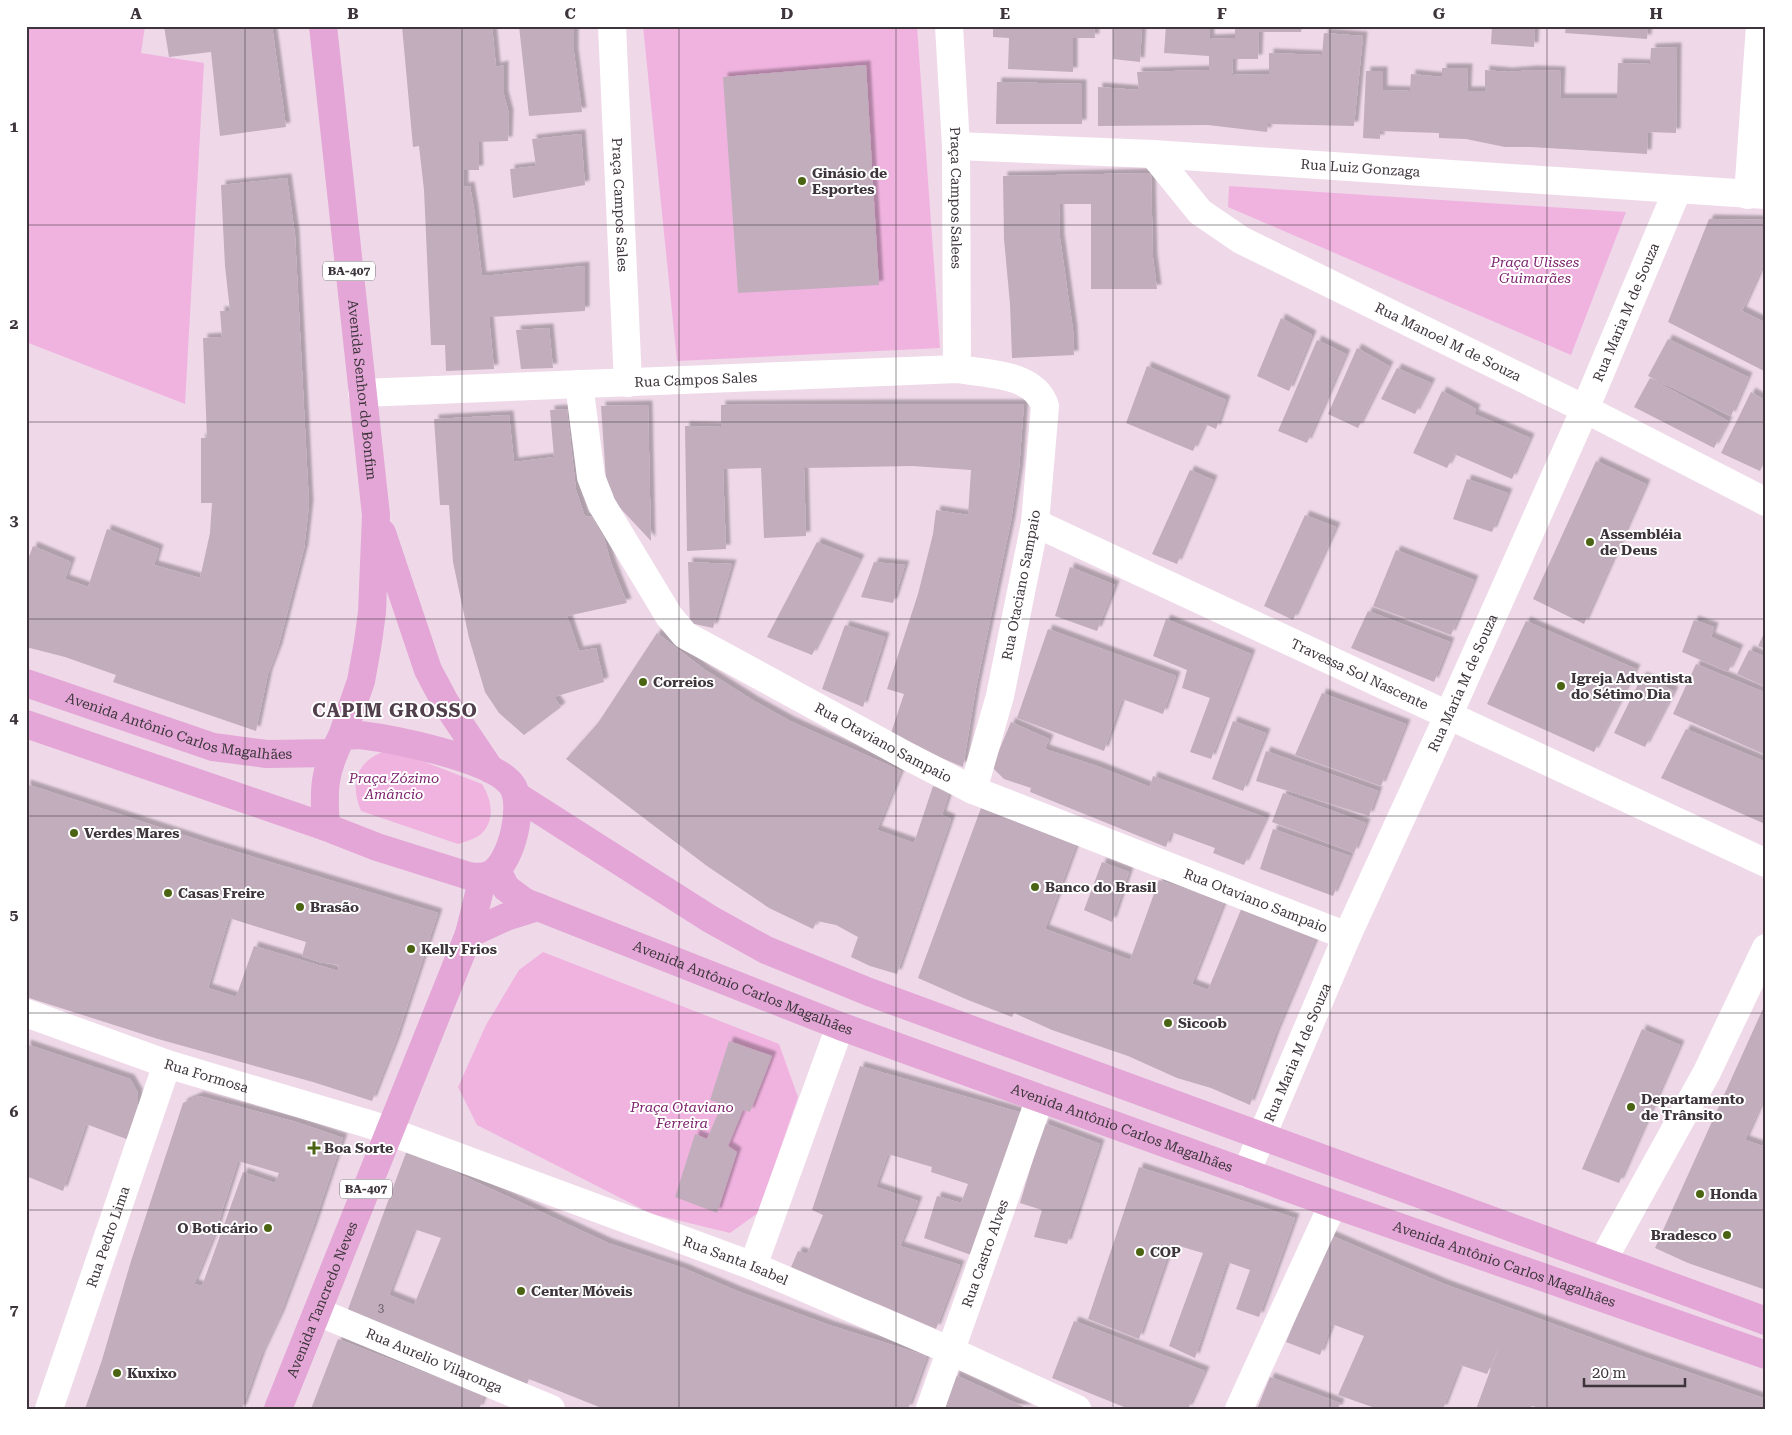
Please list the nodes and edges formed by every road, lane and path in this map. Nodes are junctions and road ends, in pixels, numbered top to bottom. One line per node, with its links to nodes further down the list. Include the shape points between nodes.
1 (323, 26): 13 (main road, Avenida Senhor do Bonfim / BA-407)
2 (612, 26): 10 (street, Praça Campos Sales)
3 (949, 26): 5 (street, Praça Campos Salees)
4 (1760, 26): 8 (street)
5 (956, 146): 6 (street, Rua Luiz Gonzaga); 9 (street, Praça Campos Salees)
6 (1153, 154): 7 (street, Rua Luiz Gonzaga); 14 (street, Rua Manoel M de Souza, via 1200,212 1241,240)
7 (1677, 191): 8 (street, Rua Luiz Gonzaga); 14 (street, Rua Maria M de Souza)
8 (1757, 195)
9 (958, 370): 10 (street, Rua Campos Sales); 11 (street, Rua Campos Sales)
10 (628, 383): 12 (street, Rua Campos Sales)
11 (1028, 383): 17 (street, Rua Otaciano Sampaio, via 1045,406)
12 (579, 384): 13 (street, Rua Campos Sales); 23 (street, Rua Otaviano Sampaio, via 591,477 602,505 669,616 685,635)
13 (362, 394): 16 (main road, Avenida Senhor do Bonfim / BA-407)
14 (1585, 409): 15 (street, Rua Manoel M de Souza); 19 (street, Rua Maria M de Souza)
15 (1766, 502)
16 (376, 515): 21 (main road, Avenida Senhor do Bonfim, via 368,642 361,681); 22 (main road, Avenida Senhor do Bonfim, via 428,670)
17 (1035, 523): 19 (street, Travessa Sol Nascente); 23 (street, Rua Otaciano Sampaio, via 1000,696)
18 (26, 683): 21 (main road, Avenida Antônio Carlos Magalhães, via 213,747 267,754)
19 (1449, 714): 26 (street, Travessa Sol Nascente); 30 (street, Rua Maria M de Souza)
20 (26, 724): 25 (main road)
21 (338, 745): 22 (main road, Avenida Antônio Carlos Magalhães, via 374,737 425,746); 25 (main road, Avenida Senhor do Bonfim, via 328,765 325,781)
22 (490, 770): 24 (main road, via 511,784)
23 (974, 790): 30 (street, Rua Otaviano Sampaio)
24 (518, 796): 27 (main road, via 512,839); 38 (main road, via 710,919 766,950 878,995)
25 (326, 826): 27 (main road, via 377,847)
26 (1766, 863)
27 (480, 874): 28 (main road, Avenida Antônio Carlos Magalhães); 29 (main road, Avenida Tancredo Neves); 32 (main road, via 455,932)
28 (538, 906): 29 (main road); 34 (main road, Avenida Antônio Carlos Magalhães)
29 (469, 934): 32 (main road, Avenida Tancredo Neves)
30 (1347, 936): 38 (street, Rua Maria M de Souza)
31 (1766, 948): 41 (street, via 1707,1072)
32 (455, 969): 37 (main road, Avenida Tancredo Neves / BA-407)
33 (26, 1013): 35 (street, Rua Formosa)
34 (840, 1026): 36 (main road, Avenida Antônio Carlos Magalhães); 42 (street)
35 (167, 1064): 37 (street, Rua Formosa); 48 (street, Rua Pedro Lima)
36 (1040, 1098): 39 (main road, Avenida Antônio Carlos Magalhães); 45 (street, Rua Castro Alves)
37 (388, 1131): 42 (street, Rua Santa Isabel); 43 (main road, Avenida Tancredo Neves / BA-407)
38 (1263, 1136): 39 (street, Rua Maria M de Souza); 41 (main road)
39 (1246, 1173): 40 (main road, Avenida Antônio Carlos Magalhães)
40 (1333, 1204): 46 (main road, Avenida Antônio Carlos Magalhães); 53 (street)
41 (1603, 1260): 44 (main road)
42 (753, 1266): 45 (street, Rua Santa Isabel)
43 (318, 1312): 47 (street, Rua Aurelio Vilaronga); 49 (main road, Avenida Tancredo Neves / BA-407)
44 (1766, 1321)
45 (951, 1351): 51 (street, Rua Castro Alves); 52 (street, Rua Santa Isabel)
46 (1766, 1355)
47 (511, 1401): 50 (street, Rua Aurelio Vilaronga)
48 (48, 1409)
49 (278, 1409)
50 (551, 1409)
51 (930, 1409)
52 (1077, 1409)
53 (1239, 1409)

